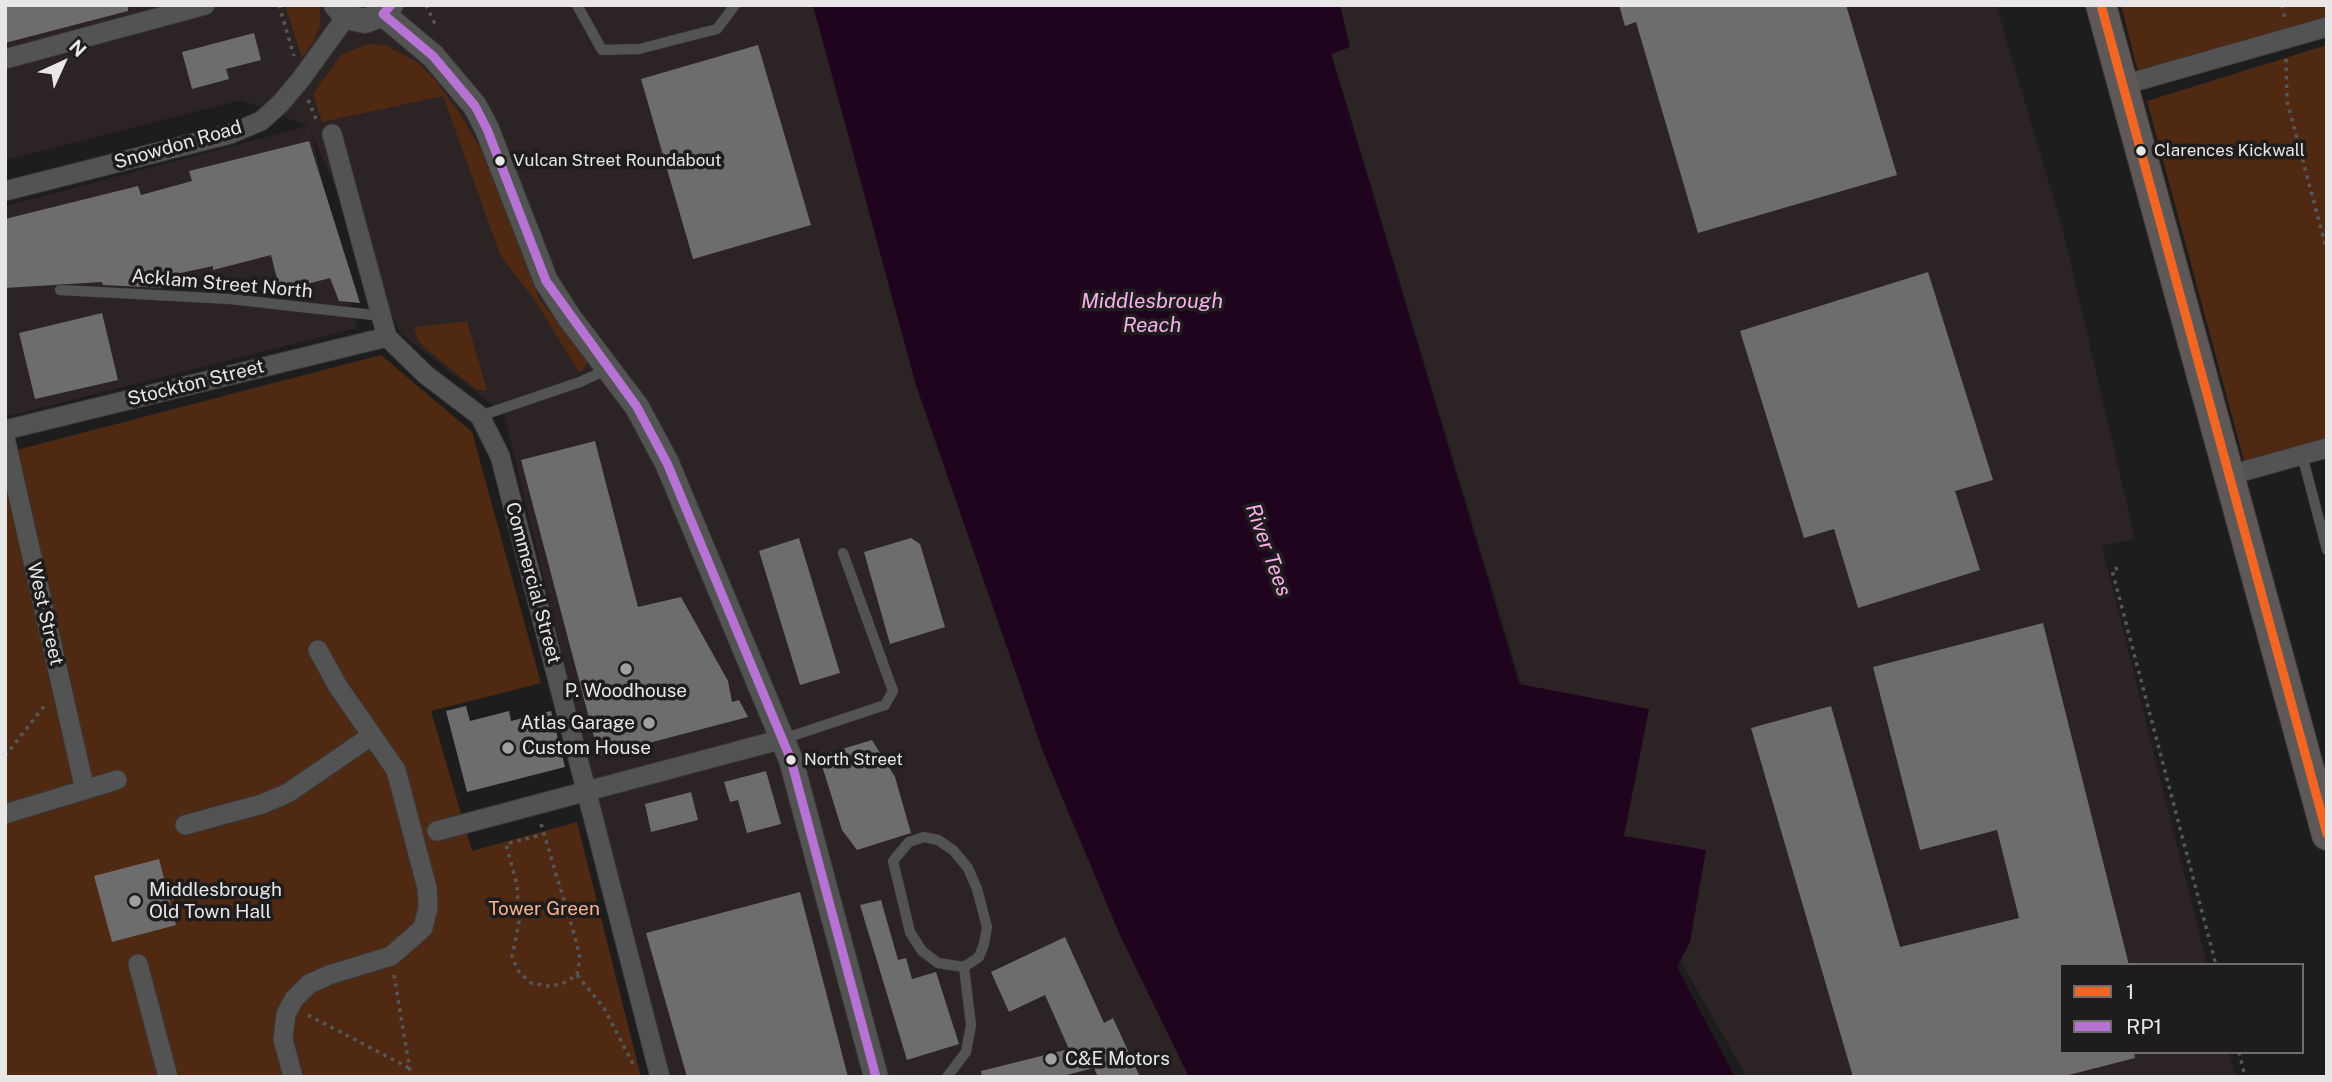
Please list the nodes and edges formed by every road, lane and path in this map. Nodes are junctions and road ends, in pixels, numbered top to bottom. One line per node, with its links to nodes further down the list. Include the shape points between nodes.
1 (205, 5): 10 (street)
2 (577, 5): 3 (lane, via 602,50 639,49 718,29)
3 (735, 5)
4 (2101, 5): 11 (main road)
5 (2282, 5): 9 (path)
6 (387, 10): 7 (street, via 365,22); 18 (street, via 475,106 546,281)
7 (341, 11): 13 (street, Snowdon Road, via 294,88 261,121 230,134)
8 (2327, 27): 9 (street)
9 (2285, 39): 11 (street); 14 (path, via 2287,101)
10 (5, 59)
11 (2123, 85): 24 (main road)
12 (332, 134): 16 (street)
13 (5, 191)
14 (2327, 251)
15 (60, 290): 16 (lane, Acklam Street North, via 230,299)
16 (382, 316): 17 (street)
17 (387, 337): 19 (street, Commercial Street, via 426,375); 20 (street, Stockton Street)
18 (609, 368): 19 (lane); 31 (street, via 637,407 667,463)
19 (480, 416): 36 (street, Commercial Street, via 500,456)
20 (5, 430)
21 (5, 438): 29 (street, West Street)
22 (2327, 448): 23 (street)
23 (2302, 455): 24 (street); 25 (lane)
24 (2230, 475): 34 (main road)
25 (2327, 550)
26 (843, 553): 31 (lane, via 893,691 885,705)
27 (2118, 568): 44 (path, via 2112,570)
28 (318, 650): 30 (street)
29 (61, 684): 32 (path); 35 (street, West Street)
30 (371, 736): 39 (street, via 288,793); 43 (street, via 396,771 427,888 423,928)
31 (783, 739): 36 (street); 56 (street)
32 (5, 756)
33 (117, 780): 35 (street)
34 (2320, 784): 42 (main road)
35 (85, 790): 38 (street)
36 (587, 791): 37 (street); 55 (street, Commercial Street)
37 (535, 805): 40 (street); 41 (path)
38 (5, 814)
39 (185, 825)
40 (436, 831)
41 (544, 834): 47 (path, via 580,958); 47 (path, via 506,844 517,885 519,922 512,957 531,983 562,984)
42 (2327, 835)
43 (391, 956): 48 (street, via 309,984); 51 (path)
44 (2215, 963)
45 (138, 964): 52 (street)
46 (964, 967): 46 (lane, via 938,963 922,951 910,932 893,861 909,842 924,837 938,840 954,850 968,868 987,927 979,957); 57 (lane, via 971,1025 966,1052)
47 (577, 975): 50 (path, via 604,1008)
48 (290, 1006): 51 (path); 53 (street, via 283,1039)
49 (2239, 1054): 58 (path)
50 (634, 1066)
51 (409, 1068): 54 (path)
52 (168, 1077)
53 (293, 1077)
54 (411, 1077)
55 (660, 1077)
56 (876, 1077)
57 (947, 1077)
58 (2245, 1077)

